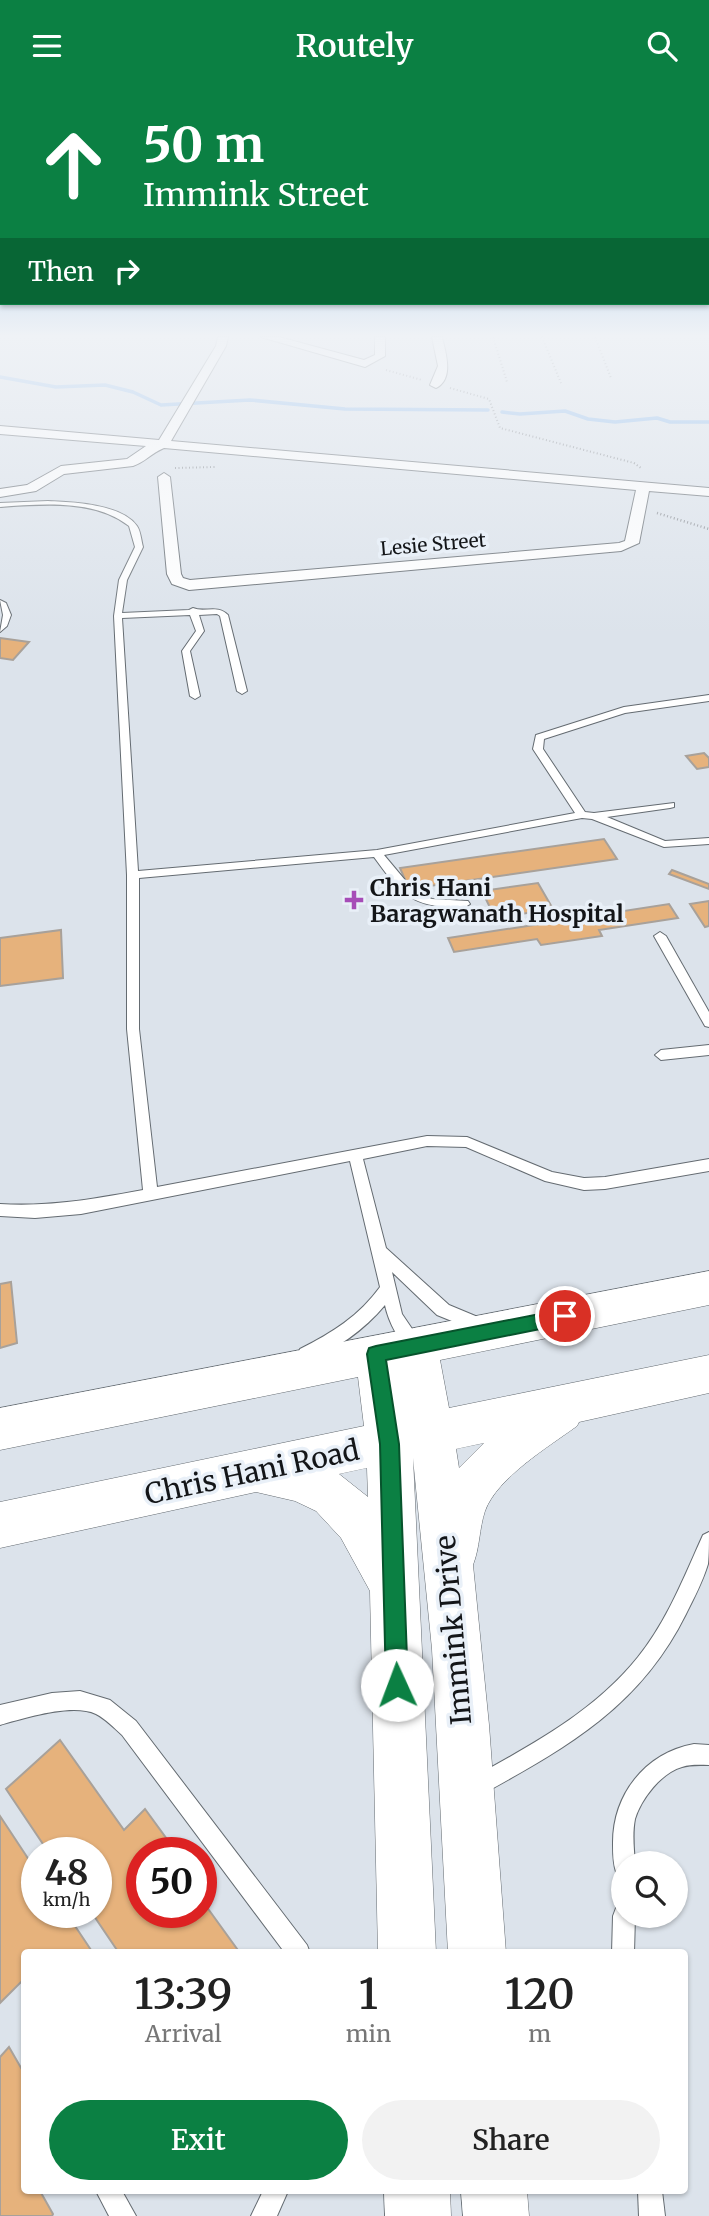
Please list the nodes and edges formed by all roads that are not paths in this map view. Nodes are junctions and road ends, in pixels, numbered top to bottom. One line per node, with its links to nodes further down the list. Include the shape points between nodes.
1 (72, 436): 3 (street)
2 (168, 436): 3 (street)
3 (163, 444): 5 (street); 8 (street, via 129,463 67,468 31,488)
4 (164, 477): 5 (street, Lesie Street, via 174,574 181,583 206,584 626,546 632,543)
5 (643, 487): 6 (street)
6 (673, 490): 7 (street); 9 (street)
7 (709, 492)
8 (0, 493)
9 (695, 504)
10 (0, 506): 13 (lane, via 70,505 107,512 130,523 139,547 125,570)
11 (0, 601): 14 (lane, via 8,618)
12 (193, 610): 13 (lane); 15 (lane, via 224,615); 16 (lane, via 199,635 186,651)
13 (118, 616): 22 (lane)
14 (0, 629)
15 (242, 691)
16 (195, 695)
17 (709, 698): 19 (lane, via 624,710 539,737 538,749)
18 (670, 805): 19 (lane)
19 (588, 816): 20 (lane, via 664,844); 21 (lane)
20 (709, 841)
21 (377, 853): 22 (lane); 23 (lane, via 406,891 421,901)
22 (133, 875): 30 (lane, via 134,1030)
23 (464, 904)
24 (660, 936): 25 (lane)
25 (709, 1023)
26 (709, 1050): 27 (lane)
27 (661, 1055)
28 (355, 1154): 29 (lane, via 452,1139 550,1177 584,1184); 30 (lane); 32 (lane)
29 (709, 1165)
30 (151, 1196): 31 (lane, via 60,1210)
31 (0, 1210)
32 (380, 1252): 33 (lane); 35 (lane, via 443,1310)
33 (390, 1287): 36 (lane); 38 (lane, via 341,1337)
34 (709, 1287): 35 (main road)
35 (494, 1331): 36 (main road)
36 (396, 1339): 38 (main road); 41 (main road)
37 (709, 1374): 39 (main road, Chris Hani Road)
38 (258, 1378): 40 (main road)
39 (573, 1403): 41 (main road, Chris Hani Road); 45 (main road, via 502,1456 470,1494)
40 (0, 1429)
41 (411, 1438): 42 (main road, Chris Hani Road); 45 (main road, Immink Drive); 46 (main road)
42 (244, 1472): 43 (main road, Chris Hani Road); 46 (main road, via 308,1481 342,1502)
43 (0, 1525)
44 (709, 1541): 49 (lane, via 661,1640 623,1688 526,1759)
45 (451, 1577): 49 (main road, Immink Drive)
46 (394, 1587): 53 (main road)
47 (0, 1715): 52 (lane, via 79,1701 102,1707 129,1728)
48 (709, 1755): 50 (lane, via 666,1762 641,1784 625,1821)
49 (467, 1791): 54 (main road, Immink Drive)
50 (624, 1851)
51 (624, 1928): 55 (lane)
52 (296, 1949)
53 (407, 1949)
54 (477, 1949)
55 (623, 1949)
56 (110, 2194): 61 (lane)
57 (275, 2194): 62 (lane)
58 (417, 2194): 63 (main road)
59 (494, 2194): 64 (main road)
60 (649, 2194): 65 (lane)
61 (123, 2216)
62 (264, 2216)
63 (418, 2216)
64 (496, 2216)
65 (652, 2216)

